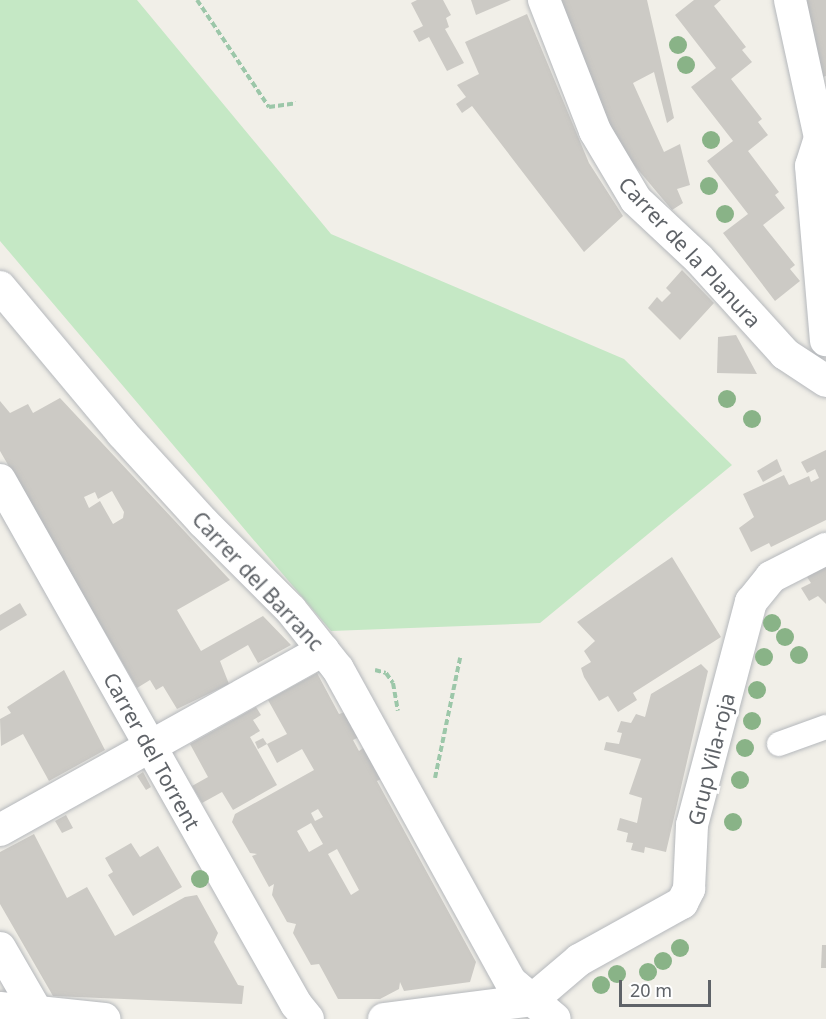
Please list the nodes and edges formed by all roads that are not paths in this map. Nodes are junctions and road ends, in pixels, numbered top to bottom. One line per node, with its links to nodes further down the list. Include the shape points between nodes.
1 (544, 0): 7 (street, Carrer de la Planura, via 595,131 636,200 699,259 785,354)
2 (790, 0): 3 (street)
3 (821, 140): 4 (street, via 811,166)
4 (822, 235): 6 (street)
5 (0, 287): 10 (street, Carrer del Barranc, via 122,433 291,610)
6 (826, 340)
7 (826, 381)
8 (0, 480): 13 (street, Carrer del Torrent)
9 (826, 549): 17 (street, Grup Vila-roja, via 771,577 751,602 692,825 689,889 682,903 579,960)
10 (323, 650): 13 (street); 17 (street, Carrer del Barranc, via 338,669 511,982)
11 (826, 727): 12 (street)
12 (779, 744)
13 (150, 746): 14 (street); 20 (street, Carrer del Torrent)
14 (0, 830)
15 (0, 948): 18 (street)
16 (0, 1008): 18 (street)
17 (543, 1009): 21 (street)
18 (39, 1015): 19 (street)
19 (104, 1019)
20 (308, 1019)
21 (384, 1019)

